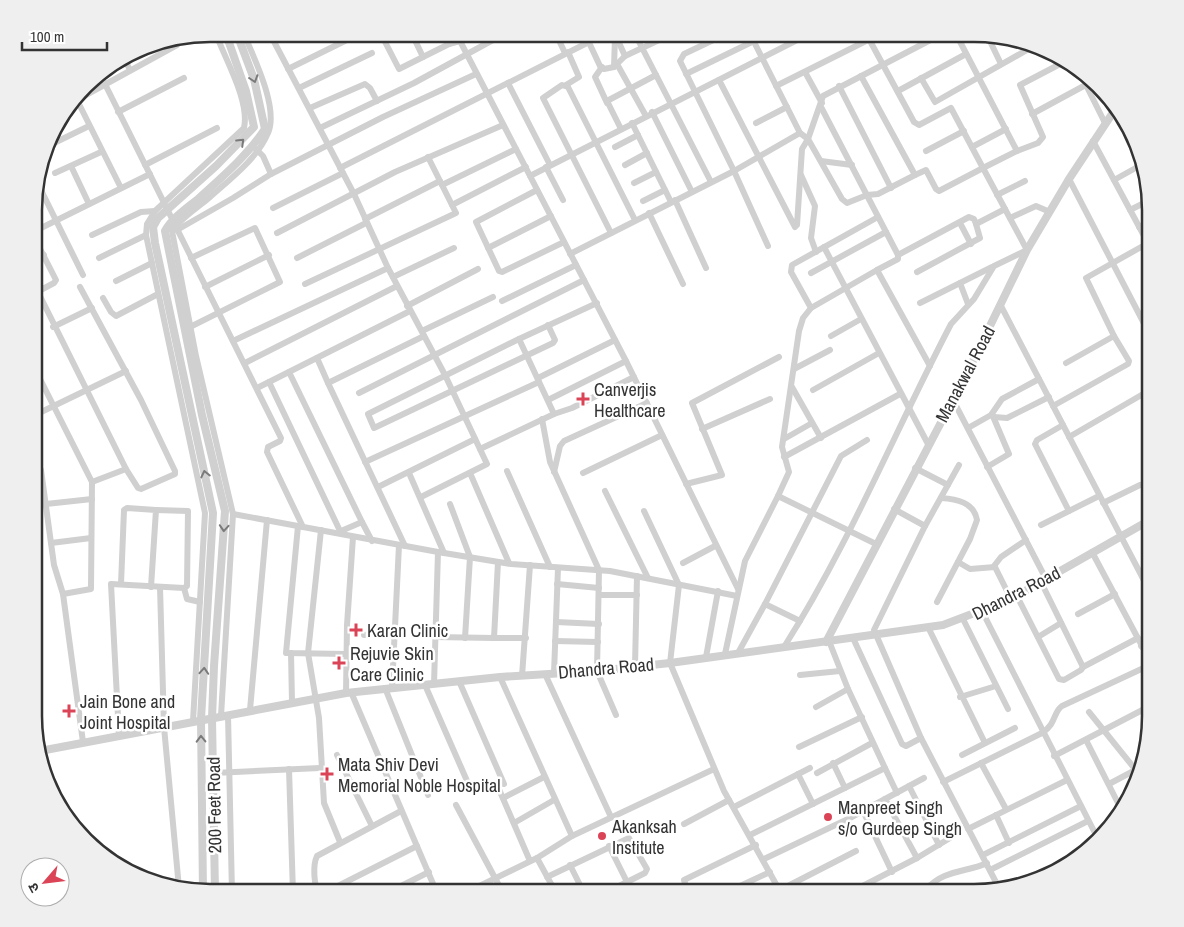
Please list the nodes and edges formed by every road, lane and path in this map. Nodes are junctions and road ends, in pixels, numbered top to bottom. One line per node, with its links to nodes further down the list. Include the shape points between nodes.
1 (220, 43): 149 (street, via 238,87 246,120 244,128)
2 (229, 43): 149 (street, one-way to 2, via 216,166 254,128 246,91)
3 (240, 43): 101 (street, one-way to 101, via 265,123)
4 (248, 43): 101 (street, via 271,114 268,133)
5 (275, 43): 44 (street)
6 (340, 43): 44 (street)
7 (386, 43): 36 (street, via 399,69)
8 (416, 43): 36 (street)
9 (460, 43): 33 (street)
10 (486, 43): 33 (street)
11 (561, 43): 31 (street)
12 (587, 43): 31 (street)
13 (590, 43): 43 (street)
14 (615, 43): 41 (street)
15 (619, 43): 35 (street)
16 (640, 43): 29 (street)
17 (653, 43): 29 (street)
18 (708, 43): 48 (street, via 682,56 680,61)
19 (741, 43): 48 (street)
20 (755, 43): 37 (street)
21 (791, 43): 37 (street)
22 (862, 43): 46 (street)
23 (872, 43): 38 (street)
24 (924, 43): 38 (street)
25 (960, 43): 34 (street)
26 (449, 44): 36 (street)
27 (991, 44): 39 (street)
28 (174, 47): 45 (street)
29 (642, 48): 35 (street); 49 (street)
30 (1025, 50): 39 (street)
31 (566, 52): 55 (street); 57 (street, via 580,76)
32 (372, 53): 61 (street)
33 (466, 53): 47 (street); 68 (street)
34 (966, 54): 52 (street); 53 (street)
35 (625, 56): 41 (street)
36 (423, 57)
37 (762, 58): 54 (street); 59 (street)
38 (883, 64): 50 (street); 65 (street)
39 (1001, 64): 53 (street)
40 (127, 65): 45 (street)
41 (616, 65): 43 (street, via 607,69); 62 (street)
42 (1057, 65): 79 (street, via 1020,85)
43 (602, 67): 70 (street, via 595,80)
44 (288, 69): 61 (street)
45 (130, 70): 56 (street)
46 (805, 72): 59 (street); 72 (street)
47 (476, 74): 66 (street); 98 (street)
48 (686, 74): 64 (street)
49 (656, 75): 62 (street); 71 (street)
50 (861, 76): 60 (street); 126 (street)
51 (184, 78): 76 (street)
52 (921, 78): 65 (street); 69 (street)
53 (979, 78): 69 (street); 90 (street)
54 (719, 80): 64 (street); 109 (street)
55 (508, 83): 66 (street); 115 (street)
56 (104, 84): 63 (street); 76 (street)
57 (566, 85): 96 (street); 107 (street, via 543,98)
58 (1085, 85): 79 (street)
59 (776, 86): 74 (street)
60 (839, 86): 72 (street, via 825,94); 135 (street)
61 (299, 88): 75 (street)
62 (632, 88): 70 (street); 81 (street)
63 (95, 89)
64 (695, 91): 71 (street); 120 (street)
65 (898, 91): 78 (street, via 917,124)
66 (487, 94): 85 (street); 119 (street, via 373,149)
67 (1094, 94): 84 (street)
68 (377, 101): 75 (street, via 365,84); 88 (street)
69 (934, 102): 78 (street)
70 (607, 103): 89 (street)
71 (671, 103): 77 (street); 131 (street)
72 (821, 105): 94 (street); 113 (street)
73 (79, 106): 86 (street)
74 (787, 107): 83 (street); 92 (street)
75 (310, 108): 88 (street)
76 (118, 112): 111 (street)
77 (652, 112): 81 (street); 138 (street)
78 (941, 113): 91 (street, via 951,108)
79 (1032, 114): 104 (street, via 1042,133 1042,140)
80 (1111, 115): 84 (street, Manakwal Road)
81 (646, 116): 82 (street)
82 (632, 123): 89 (street); 93 (street)
83 (756, 123)
84 (1105, 123): 97 (street, Manakwal Road)
85 (503, 125): 102 (street); 108 (street)
86 (89, 126): 95 (street); 105 (street)
87 (217, 128): 111 (street)
88 (320, 128): 98 (street)
89 (621, 129): 96 (street)
90 (1006, 129): 99 (street); 104 (street)
91 (964, 131): 99 (street); 103 (street)
92 (800, 133): 94 (street); 109 (street)
93 (638, 135): 100 (street); 106 (street)
94 (808, 139): 110 (street); 125 (street, via 802,149)
95 (57, 141)
96 (596, 141): 107 (street); 162 (street)
97 (1093, 141): 128 (street, Manakwal Road); 129 (street)
98 (329, 146): 119 (street); 124 (street)
99 (972, 146): 117 (street)
100 (615, 147)
101 (255, 148): 124 (street, via 264,156); 166 (street, via 212,186)
102 (516, 149): 116 (street); 132 (street)
103 (926, 151)
104 (1017, 151): 117 (street)
105 (101, 152): 114 (street); 134 (street)
106 (647, 153): 112 (street); 121 (street)
107 (571, 154): 115 (street); 173 (street)
108 (428, 157): 132 (street); 139 (street)
109 (759, 157): 120 (street); 153 (street)
110 (821, 161): 113 (street); 141 (street, via 845,202)
111 (145, 165): 123 (street)
112 (625, 165)
113 (852, 165): 141 (street)
114 (71, 166): 122 (street); 146 (street)
115 (548, 166): 127 (street); 143 (street)
116 (526, 168): 127 (street); 148 (street)
117 (983, 168): 126 (street, via 939,191 926,170); 142 (street)
118 (1136, 168): 129 (street)
119 (341, 170): 139 (street); 151 (street)
120 (734, 171): 131 (street); 178 (street)
121 (656, 172): 133 (street); 137 (street)
122 (55, 173)
123 (150, 174): 134 (street); 149 (street)
124 (271, 174): 166 (street, via 233,198)
125 (800, 175): 150 (street); 186 (street, via 815,206 811,238)
126 (915, 175): 135 (street)
127 (530, 176): 136 (street)
128 (1069, 179): 156 (street, Manakwal Road); 195 (street)
129 (1114, 180): 155 (street)
130 (1025, 181): 142 (street)
131 (711, 182): 138 (street)
132 (441, 183): 148 (street); 163 (street)
133 (634, 183)
134 (121, 188): 146 (street)
135 (891, 188): 141 (street)
136 (537, 190): 158 (street); 181 (street, via 476,222)
137 (665, 190): 144 (street); 145 (street)
138 (692, 192): 145 (street)
139 (354, 194): 163 (street); 172 (street)
140 (43, 195): 161 (street)
141 (867, 195): 159 (street)
142 (997, 195): 154 (street)
143 (563, 200)
144 (643, 201)
145 (673, 201): 157 (street); 200 (street)
146 (89, 204): 161 (street)
147 (1141, 204): 155 (street)
148 (452, 205): 183 (street, via 455,213)
149 (165, 206): 152 (street); 166 (street); 435 (street, one-way to 149, via 213,513 155,243 153,227)
150 (798, 206): 153 (street); 153 (street, via 797,225 794,227)
151 (273, 208)
152 (155, 210): 174 (street, via 140,212); 175 (street, via 147,224)
153 (784, 210)
154 (1005, 210): 160 (street); 165 (street)
155 (1130, 210): 169 (street)
156 (1050, 212): 160 (street, via 1036,206); 184 (street, Manakwal Road)
157 (648, 213): 162 (street); 211 (street)
158 (551, 216): 176 (street); 181 (street)
159 (878, 217): 170 (street); 179 (street)
160 (1010, 218): 184 (street)
161 (56, 220): 168 (street); 205 (street)
162 (635, 220): 173 (street)
163 (366, 221): 183 (street); 193 (street)
164 (960, 223): 165 (street, via 972,218); 177 (street); 190 (street)
165 (976, 224): 177 (street, via 981,237)
166 (175, 226): 192 (street); 234 (street, via 172,237); 434 (street, 200 Feet Road, one-way to 434, via 165,231 165,236 225,511)
167 (1142, 226): 169 (street)
168 (42, 227)
169 (1139, 227): 171 (street)
170 (886, 232): 190 (street); 194 (street)
171 (1142, 232)
172 (277, 233)
173 (611, 233): 187 (street)
174 (92, 235)
175 (146, 235): 191 (street); 196 (street)
176 (564, 242): 181 (street, via 502,272); 187 (street)
177 (971, 244): 203 (street)
178 (768, 246)
179 (824, 247): 186 (street); 194 (street)
180 (454, 248): 206 (street)
181 (488, 248)
182 (1142, 248): 195 (street)
183 (379, 249): 199 (street); 210 (street)
184 (1027, 250): 198 (street); 225 (street, Manakwal Road)
185 (42, 252): 188 (street)
186 (816, 252): 228 (street, via 790,267)
187 (570, 254): 197 (street)
188 (44, 255): 216 (street, via 55,282)
189 (269, 255): 192 (street, via 253,228); 214 (street); 229 (street, via 280,282)
190 (898, 255): 202 (street, via 898,259)
191 (98, 258)
192 (191, 258): 214 (street)
193 (297, 258)
194 (831, 262): 204 (street); 215 (street)
195 (1113, 262): 231 (street); 237 (street, via 1086,278)
196 (152, 263): 207 (street); 217 (street)
197 (576, 265): 208 (street); 220 (street)
198 (994, 266): 209 (street); 224 (street)
199 (388, 268): 206 (street); 240 (street)
200 (706, 268)
201 (478, 269): 227 (street)
202 (877, 270): 215 (street); 250 (street)
203 (917, 272)
204 (811, 273)
205 (83, 275)
206 (393, 277): 212 (street)
207 (116, 280)
208 (584, 280): 221 (street); 243 (street)
209 (960, 283): 223 (street); 224 (street)
210 (305, 284)
211 (683, 284)
212 (397, 286): 227 (street); 248 (street)
213 (80, 287): 226 (street)
214 (205, 287): 229 (street)
215 (845, 288): 228 (street); 230 (street)
216 (42, 289)
217 (158, 294): 219 (street, via 116,316); 373 (street, via 206,513)
218 (493, 297): 235 (street)
219 (103, 298)
220 (502, 301)
221 (597, 303): 232 (street); 239 (street)
222 (42, 304): 233 (street)
223 (920, 304)
224 (968, 304): 250 (street, via 951,324)
225 (1001, 306): 256 (street); 272 (street, Manakwal Road)
226 (92, 308): 233 (street); 252 (street)
227 (409, 308): 235 (street); 246 (street)
228 (811, 308): 251 (street, via 799,331)
229 (218, 313): 234 (street); 240 (street)
230 (861, 319): 236 (street); 242 (street)
231 (1142, 319)
232 (548, 325): 238 (street); 244 (street, via 555,342)
233 (54, 327): 263 (street)
234 (190, 327): 325 (street)
235 (423, 334): 243 (street); 260 (street)
236 (831, 336)
237 (1114, 336): 249 (street); 275 (street, via 1128,364)
238 (519, 339): 244 (street); 254 (street)
239 (615, 340): 247 (street); 257 (street)
240 (234, 341): 248 (street)
241 (830, 350): 251 (street)
242 (879, 353): 264 (street); 267 (street)
243 (434, 354): 254 (street); 266 (street)
244 (527, 355): 257 (street); 265 (street)
245 (779, 357): 285 (street, via 692,403)
246 (317, 358): 253 (street); 260 (street)
247 (626, 361): 255 (street); 271 (street)
248 (245, 363): 262 (street)
249 (1066, 363)
250 (930, 366): 276 (street)
251 (794, 369): 261 (street)
252 (126, 371): 263 (street); 299 (street, via 176,472 139,489)
253 (290, 372): 258 (street); 327 (street)
254 (445, 375): 265 (street); 265 (street, via 368,416 376,428)
255 (634, 377): 273 (street); 278 (street)
256 (1039, 379): 269 (street); 279 (street, via 1002,399)
257 (538, 380): 271 (street); 280 (street)
258 (269, 382): 262 (street); 334 (street)
259 (42, 383): 274 (street)
260 (328, 383): 295 (street)
261 (792, 387): 282 (street); 290 (street)
262 (257, 388): 330 (street, via 281,440 268,447 268,452)
263 (85, 390): 274 (street); 299 (street)
264 (813, 390)
265 (453, 391): 280 (street)
266 (359, 393)
267 (900, 394): 276 (street); 288 (street)
268 (1142, 395): 287 (street)
269 (1049, 397): 275 (street); 279 (street, via 1007,418)
270 (770, 399): 285 (street)
271 (548, 400): 278 (street)
272 (953, 400): 284 (street); 292 (street, Manakwal Road)
273 (647, 403): 286 (street); 301 (street, via 561,443)
274 (54, 405): 277 (street); 306 (street)
275 (1053, 406): 283 (street)
276 (909, 410): 292 (street); 333 (street)
277 (42, 411)
278 (554, 414): 281 (street)
279 (993, 415): 284 (street); 298 (street, via 1009,454)
280 (464, 417): 289 (street); 295 (street)
281 (542, 419): 293 (street); 301 (street)
282 (812, 423): 288 (street); 290 (street)
283 (1063, 425): 287 (street); 323 (street, via 1035,444)
284 (968, 428): 298 (street)
285 (702, 430): 307 (street, via 722,475)
286 (662, 435): 304 (street); 307 (street)
287 (1069, 437): 313 (street)
288 (821, 438): 294 (street)
289 (475, 439): 293 (street); 302 (street)
290 (784, 439): 294 (street)
291 (867, 440): 324 (street, via 841,456)
292 (928, 444): 297 (street, Manakwal Road)
293 (480, 449): 303 (street, via 487,464)
294 (784, 457): 312 (street, via 788,472)
295 (365, 462): 310 (street)
296 (959, 465): 308 (street)
297 (916, 468): 308 (street); 320 (street, Manakwal Road)
298 (988, 468): 339 (street)
299 (126, 469): 306 (street)
300 (507, 471): 353 (street)
301 (554, 472): 355 (street)
302 (409, 473): 310 (street); 314 (street)
303 (470, 473): 314 (street); 350 (street)
304 (583, 473)
305 (43, 480): 318 (street)
306 (92, 482): 316 (street)
307 (686, 484): 343 (street)
308 (948, 485): 315 (street)
309 (1140, 485): 317 (street)
310 (378, 487): 342 (street)
311 (605, 491): 358 (street)
312 (778, 496): 324 (street); 368 (street, via 745,561)
313 (1099, 496): 317 (street); 323 (street)
314 (421, 497): 344 (street)
315 (941, 498): 331 (street); 349 (street, via 964,502 976,517 976,524)
316 (92, 499): 318 (street); 337 (street)
317 (1103, 503): 336 (street)
318 (46, 504): 340 (street)
319 (450, 504): 346 (street)
320 (894, 509): 331 (street); 341 (street, Manakwal Road)
321 (156, 510): 360 (street, via 124,510); 363 (street); 365 (street, via 188,512 187,586)
322 (644, 511): 362 (street)
323 (1070, 511): 328 (street)
324 (811, 512): 333 (street); 375 (street)
325 (233, 514): 326 (street); 431 (street)
326 (267, 520): 330 (street); 428 (street)
327 (362, 522): 334 (street); 338 (street)
328 (1041, 525)
329 (1141, 525): 336 (street, Dhandra Road)
330 (300, 526): 332 (street); 399 (street, via 285,651)
331 (925, 526): 386 (street, via 874,627)
332 (322, 530): 334 (street); 400 (street)
333 (848, 531): 341 (street); 379 (street)
334 (341, 532): 335 (street)
335 (353, 536): 338 (street); 402 (street)
336 (1121, 536): 345 (street, Dhandra Road); 356 (street)
337 (90, 538): 340 (street); 369 (street, via 91,589)
338 (372, 540): 342 (street)
339 (1026, 540): 352 (street, via 1001,557); 359 (street)
340 (51, 543): 369 (street)
341 (876, 544): 396 (street, Manakwal Road)
342 (402, 545): 344 (street); 384 (street)
343 (715, 546): 348 (street); 368 (street)
344 (441, 552): 346 (street); 387 (street)
345 (1092, 552): 359 (street, Dhandra Road); 370 (street)
346 (470, 557): 347 (street); 389 (street)
347 (498, 562): 350 (street); 390 (street)
348 (683, 562)
349 (958, 562): 352 (street, via 970,569); 374 (street)
350 (509, 563): 351 (street)
351 (530, 565): 353 (street); 391 (street)
352 (994, 566): 372 (street)
353 (550, 567): 354 (street)
354 (558, 568): 355 (street); 361 (street)
355 (599, 570): 357 (street); 366 (street)
356 (1141, 575)
357 (637, 576): 358 (street); 371 (street)
358 (648, 578): 362 (street)
359 (1043, 580): 372 (street, Dhandra Road); 382 (street)
360 (121, 584): 363 (street); 440 (street, via 111,585)
361 (557, 584): 366 (street); 380 (street)
362 (680, 585): 367 (street); 405 (street)
363 (151, 587): 364 (street)
364 (160, 587): 365 (street); 436 (street)
365 (184, 588): 373 (street, via 187,599)
366 (599, 591): 371 (street); 381 (street)
367 (718, 591): 368 (street); 404 (street)
368 (737, 592): 403 (street)
369 (63, 594): 443 (street)
370 (1115, 594): 377 (street); 393 (street)
371 (637, 595): 406 (street)
372 (1014, 597): 376 (street, Dhandra Road); 388 (street)
373 (200, 602): 435 (street)
374 (937, 602)
375 (765, 604): 379 (street); 401 (street)
376 (982, 611): 378 (street, Dhandra Road); 439 (street)
377 (1078, 614)
378 (963, 619): 383 (street, Dhandra Road); 419 (street)
379 (800, 621): 398 (street)
380 (556, 622): 381 (street); 394 (street)
381 (599, 624): 395 (street)
382 (1061, 624): 388 (street); 407 (street)
383 (928, 627): 386 (street, Dhandra Road); 423 (street)
384 (394, 632): 385 (street); 420 (street)
385 (364, 634)
386 (875, 635): 392 (street, Dhandra Road); 441 (street)
387 (436, 637): 389 (street); 417 (street)
388 (1038, 637): 407 (street, via 1060,680)
389 (465, 638): 390 (street)
390 (494, 638): 391 (street)
391 (526, 638): 414 (street)
392 (853, 638): 396 (street, Dhandra Road); 441 (street, via 902,744 906,746)
393 (1138, 638): 397 (street); 407 (street)
394 (556, 641): 395 (street); 411 (street)
395 (598, 642): 409 (street)
396 (828, 642): 398 (street, Dhandra Road); 410 (street)
397 (1141, 644)
398 (784, 647): 401 (street, Dhandra Road)
399 (291, 653): 400 (street); 425 (street)
400 (308, 653): 402 (street); 424 (street)
401 (738, 653): 403 (street, Dhandra Road)
402 (346, 654): 422 (street)
403 (725, 654): 404 (street, Dhandra Road)
404 (706, 657): 405 (street, Dhandra Road)
405 (670, 662): 406 (street, Dhandra Road); 458 (street)
406 (635, 666): 409 (street, Dhandra Road)
407 (1083, 666)
408 (1141, 667): 439 (street, via 1060,708 1054,723)
409 (597, 671): 411 (street, Dhandra Road); 432 (street)
410 (840, 671): 413 (street); 421 (street)
411 (554, 673): 412 (street, Dhandra Road)
412 (545, 674): 414 (street, Dhandra Road); 487 (street)
413 (800, 675)
414 (522, 676): 415 (street, Dhandra Road)
415 (500, 677): 416 (street, Dhandra Road); 464 (street)
416 (459, 681): 417 (street, Dhandra Road); 474 (street, via 501,785)
417 (434, 684): 418 (street, Dhandra Road)
418 (424, 685): 420 (street, Dhandra Road); 471 (street)
419 (996, 686): 423 (street); 427 (street)
420 (389, 688): 422 (street, Dhandra Road); 473 (street)
421 (848, 690): 426 (street); 433 (street)
422 (349, 693): 424 (street, Dhandra Road); 484 (street)
423 (960, 697): 445 (street)
424 (316, 698): 425 (street, Dhandra Road); 454 (street)
425 (292, 702): 428 (street, Dhandra Road)
426 (816, 707)
427 (1008, 709)
428 (250, 710): 431 (street, Dhandra Road)
429 (1141, 711): 438 (street)
430 (1089, 712): 438 (street)
431 (224, 715): 434 (street, Dhandra Road); 460 (street)
432 (616, 715)
433 (862, 717): 444 (street); 446 (street)
434 (212, 718): 435 (street, Dhandra Road); 459 (street, 200 Feet Road)
435 (197, 720): 436 (street, Dhandra Road); 519 (street, one-way to 435)
436 (164, 726): 440 (street, Dhandra Road); 516 (street)
437 (1016, 728): 445 (street)
438 (1104, 730): 442 (street); 453 (street)
439 (1042, 733): 450 (street); 452 (street)
440 (119, 736): 443 (street, Dhandra Road)
441 (921, 738): 467 (street)
442 (1086, 740): 450 (street); 468 (street)
443 (83, 742): 447 (street, Dhandra Road)
444 (872, 743): 451 (street); 456 (street)
445 (985, 743): 449 (street)
446 (799, 747)
447 (46, 750)
448 (337, 755): 491 (street)
449 (962, 755)
450 (1054, 756): 466 (street)
451 (833, 763): 461 (street); 470 (street)
452 (981, 763): 467 (street); 483 (street)
453 (1134, 765)
454 (320, 768): 457 (street); 497 (street, via 324,802)
455 (810, 768): 463 (street)
456 (885, 768): 470 (street); 472 (street)
457 (289, 769): 460 (street); 522 (street)
458 (714, 769): 477 (street); 487 (street)
459 (214, 772): 460 (street); 520 (street, 200 Feet Road)
460 (230, 772): 521 (street)
461 (817, 773)
462 (1132, 773): 468 (street)
463 (798, 774): 479 (street); 482 (street)
464 (544, 777): 474 (street); 476 (street)
465 (924, 778): 469 (street)
466 (1067, 780): 481 (street); 483 (street)
467 (943, 782): 492 (street)
468 (1109, 784): 478 (street)
469 (909, 786): 472 (street); 500 (street)
470 (846, 788): 479 (street)
471 (471, 790)
472 (897, 793): 475 (street)
473 (428, 795)
474 (503, 798): 489 (street)
475 (885, 799): 485 (street); 506 (street)
476 (554, 800): 489 (street); 495 (street)
477 (730, 800): 482 (street); 490 (street)
478 (1118, 802)
479 (813, 804): 494 (street)
480 (456, 805): 515 (street)
481 (1081, 806): 488 (street); 498 (street)
482 (734, 807): 494 (street)
483 (1006, 809): 486 (street)
484 (401, 811): 491 (street); 501 (street)
485 (863, 811): 507 (street); 513 (street)
486 (996, 815): 492 (street); 498 (street)
487 (611, 817): 495 (street)
488 (1088, 821): 493 (street); 510 (street)
489 (514, 823): 508 (street)
490 (684, 824)
491 (372, 826): 497 (street)
492 (968, 829): 504 (street)
493 (1094, 833)
494 (750, 835): 499 (street)
495 (572, 836): 505 (street)
496 (950, 838): 500 (street)
497 (340, 842): 523 (street, via 315,858)
498 (1009, 843): 504 (street)
499 (756, 845): 507 (street); 531 (street, via 684,880)
500 (939, 845): 506 (street)
501 (417, 846): 511 (street); 524 (street)
502 (609, 846): 509 (street); 517 (street); 517 (street, via 629,838 646,867 645,873)
503 (856, 851): 534 (street)
504 (983, 855): 510 (street)
505 (537, 858): 508 (street); 514 (street)
506 (917, 858): 513 (street)
507 (764, 859): 512 (street)
508 (530, 861): 515 (street)
509 (570, 865): 514 (street); 530 (street)
510 (989, 866): 518 (street); 536 (street, via 956,872)
511 (429, 872): 525 (street); 526 (street)
512 (770, 872): 532 (street); 533 (street)
513 (892, 872): 535 (street)
514 (547, 877): 529 (street)
515 (495, 879): 527 (street); 528 (street)
516 (178, 881)
517 (627, 882)
518 (997, 883)
519 (201, 884)
520 (215, 884)
521 (232, 884)
522 (293, 884)
523 (316, 884)
524 (344, 884)
525 (405, 884)
526 (434, 884)
527 (484, 884)
528 (498, 884)
529 (551, 884)
530 (580, 884)
531 (685, 884)
532 (744, 884)
533 (777, 884)
534 (796, 884)
535 (867, 884)
536 (932, 884)

